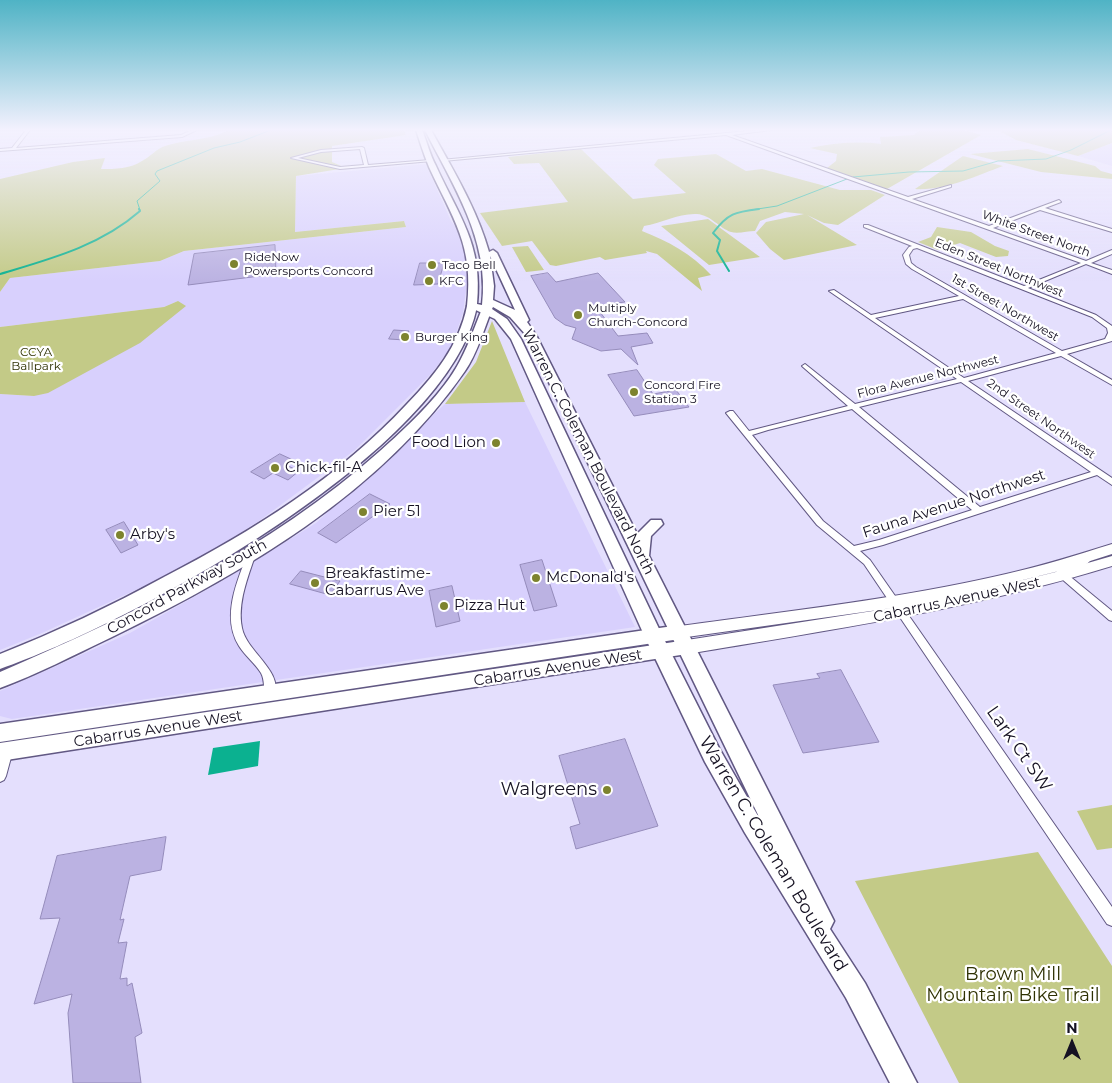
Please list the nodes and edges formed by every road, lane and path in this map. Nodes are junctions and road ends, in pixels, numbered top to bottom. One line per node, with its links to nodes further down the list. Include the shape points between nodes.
1 (440, 181): 10 (main road, Concord Parkway South)
2 (451, 181): 6 (main road)
3 (453, 181): 6 (main road)
4 (856, 181): 7 (street, White Street North)
5 (949, 186): 7 (street)
6 (456, 187): 9 (main road)
7 (907, 199): 13 (street, White Street North)
8 (1058, 201): 11 (street)
9 (466, 206): 10 (main road); 15 (main road)
10 (454, 207): 23 (main road, Concord Parkway South, via 473,255)
11 (1040, 208): 13 (street); 14 (street)
12 (866, 226): 16 (street, Eden Street Northwest)
13 (988, 228): 18 (street, White Street North)
14 (1112, 231)
15 (483, 241): 24 (main road, Concord Parkway South, via 490,271); 26 (main road, via 491,249)
16 (917, 246): 20 (street, Eden Street Northwest); 22 (street, 1st Street Northwest, via 906,255 909,264)
17 (1112, 252): 18 (street)
18 (1086, 263): 19 (street, White Street North); 20 (street)
19 (1112, 272)
20 (1024, 288): 27 (street, Eden Street Northwest, via 1094,316 1110,328)
21 (832, 291): 25 (street, 2nd Street Northwest)
22 (964, 297): 25 (street); 28 (street, 1st Street Northwest)
23 (473, 303): 24 (main road); 54 (main road, Concord Parkway South, via 459,344 438,377 370,449 314,493 257,532 94,622)
24 (488, 306): 26 (main road, Warren C. Coleman Boulevard North, via 500,305 518,316); 33 (main road, Warren C. Coleman Boulevard North, via 508,327); 43 (main road, Concord Parkway South, via 474,345 456,375 441,398 412,430 350,484)
25 (870, 317): 30 (street, 2nd Street Northwest)
26 (530, 335): 32 (main road, Warren C. Coleman Boulevard North)
27 (1111, 337): 28 (street, Flora Avenue Northwest)
28 (1062, 354): 30 (street, Flora Avenue Northwest); 31 (street, 1st Street Northwest)
29 (805, 366): 34 (street)
30 (964, 380): 34 (street, Flora Avenue Northwest); 37 (street, 2nd Street Northwest)
31 (1112, 383)
32 (564, 402): 33 (main road); 39 (main road, Warren C. Coleman Boulevard North)
33 (547, 405): 53 (main road, Warren C. Coleman Boulevard North)
34 (855, 407): 36 (street, Flora Avenue Northwest); 40 (street)
35 (730, 413): 36 (street)
36 (748, 434): 42 (street, via 820,523)
37 (1098, 472): 38 (street, 2nd Street Northwest); 40 (street, Fauna Avenue Northwest)
38 (1112, 482)
39 (619, 511): 46 (main road, Warren C. Coleman Boulevard North); 46 (main road, via 634,522 656,524 648,528 640,542)
40 (979, 511): 42 (street, Fauna Avenue Northwest)
41 (1112, 549): 44 (main road, Cabarrus Avenue West)
42 (852, 550): 50 (street, Fauna Avenue Northwest, via 867,562)
43 (252, 553): 47 (main road, Concord Parkway South); 49 (street)
44 (1091, 556): 48 (street, via 1077,566 1061,571); 50 (main road, Cabarrus Avenue West)
45 (1112, 561): 48 (main road, Cabarrus Avenue West)
46 (646, 564): 52 (main road, Warren C. Coleman Boulevard North)
47 (225, 570): 49 (street, via 233,571); 56 (main road, Concord Parkway South, via 136,619)
48 (1063, 576): 50 (main road, Cabarrus Avenue West, via 977,599); 51 (street)
49 (243, 580): 57 (street, via 238,595 237,629 248,652 266,669)
50 (898, 607): 52 (main road, Cabarrus Avenue West); 63 (street, Lark Ct SW)
51 (1112, 618)
52 (683, 640): 53 (main road, Cabarrus Avenue West); 64 (main road, Warren C. Coleman Boulevard)
53 (657, 643): 55 (main road, Cabarrus Avenue West); 58 (main road, Cabarrus Avenue West); 64 (main road, Warren C. Coleman Boulevard, via 712,755 752,826)
54 (0, 662)
55 (460, 664): 57 (main road, Cabarrus Avenue West); 58 (main road, via 453,673 312,696 297,702)
56 (0, 680)
57 (270, 692): 59 (main road, via 263,701 171,718); 60 (main road, Cabarrus Avenue West)
58 (293, 708): 59 (main road, Cabarrus Avenue West)
59 (155, 729): 61 (main road, Cabarrus Avenue West)
60 (7, 732): 61 (street)
61 (3, 752): 62 (street)
62 (0, 776)
63 (1112, 919)
64 (856, 992): 65 (main road, Warren C. Coleman Boulevard)
65 (904, 1083)

